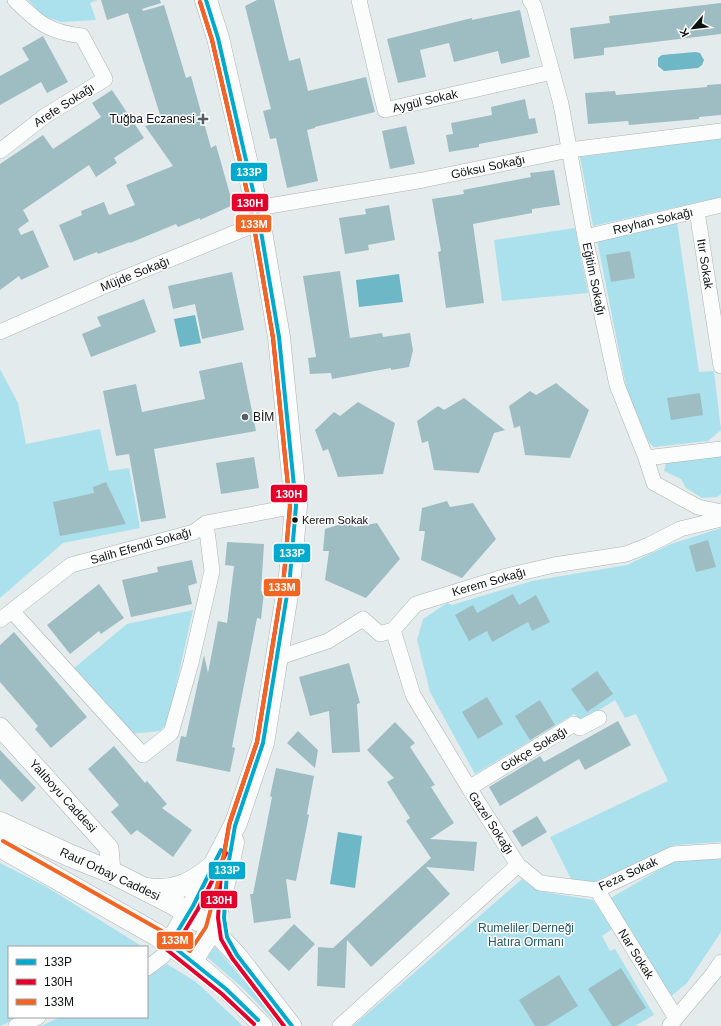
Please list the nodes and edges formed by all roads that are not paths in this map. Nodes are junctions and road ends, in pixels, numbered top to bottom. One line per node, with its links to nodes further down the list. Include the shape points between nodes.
1 (16, 0): 8 (street, Arefe Sokağı, via 34,19 61,34 82,36 105,79 45,116)
2 (206, 0): 10 (main road, via 218,38)
3 (359, 0): 5 (street, Aygül Sokak, via 386,110)
4 (530, 0): 5 (street, Eğitim Sokağı, via 534,6)
5 (552, 72): 7 (street, Eğitim Sokağı)
6 (721, 131): 7 (street, Göksu Sokağı)
7 (569, 150): 10 (street, Göksu Sokağı, via 423,180); 12 (street, Eğitim Sokağı)
8 (0, 151)
9 (721, 205): 11 (street, Reyhan Sokağı)
10 (257, 208): 13 (street, Müjde Sokağı, via 254,225); 17 (main road, via 279,337)
11 (697, 211): 12 (street, Reyhan Sokağı); 14 (street, Itır Sokak)
12 (585, 237): 16 (street, Eğitim Sokağı, via 617,385)
13 (0, 332)
14 (721, 366)
15 (721, 448): 16 (street)
16 (646, 458): 18 (street, Eğitim Sokağı, via 654,483 698,507)
17 (296, 506): 20 (street, Salih Efendi Sokağı); 24 (main road, via 290,576)
18 (721, 512)
19 (721, 519): 23 (street, Kerem Sokağı, via 680,529 626,554 554,565 506,576 416,604)
20 (206, 523): 21 (street, Salih Efendi Sokağı, via 194,532 71,565); 21 (street, via 212,571 191,663 171,733 143,754)
21 (12, 611): 22 (street, Salih Efendi Sokağı)
22 (0, 620)
23 (394, 630): 24 (street, via 380,634 363,619 328,641); 27 (street, Gazel Sokağı, via 413,695)
24 (277, 658): 32 (main road, via 263,743)
25 (599, 718): 27 (street, Gökçe Sokağı, via 580,728 574,724)
26 (0, 727): 33 (street, Yalıboyu Caddesi, via 109,848)
27 (468, 788): 31 (street, Gazel Sokağı)
28 (0, 823): 33 (main road, Rauf Orbay Caddesi)
29 (0, 846): 38 (main road, Rauf Orbay Caddesi)
30 (721, 852): 35 (street, Feza Sokak, via 672,854)
31 (518, 865): 35 (street, Feza Sokak, via 540,883); 48 (street, Gazel Sokağı)
32 (220, 869): 34 (main road, via 180,888 161,891); 36 (main road); 37 (main road); 39 (street, via 227,937)
33 (111, 872): 34 (main road, Rauf Orbay Caddesi)
34 (142, 888): 36 (main road, Rauf Orbay Caddesi)
35 (597, 890): 44 (street, Nar Sokak)
36 (189, 913): 37 (main road, Rauf Orbay Caddesi); 38 (main road)
37 (212, 929): 39 (street, Rauf Orbay Caddesi); 40 (main road)
38 (170, 944): 40 (main road, Rauf Orbay Caddesi); 42 (street, via 163,956)
39 (237, 955): 47 (street, Rauf Orbay Caddesi)
40 (192, 960): 46 (street, Rauf Orbay Caddesi)
41 (721, 962): 44 (street)
42 (148, 967)
43 (36, 1018): 45 (street)
44 (672, 1022)
45 (16, 1026)
46 (263, 1026)
47 (292, 1026)
48 (340, 1026)

